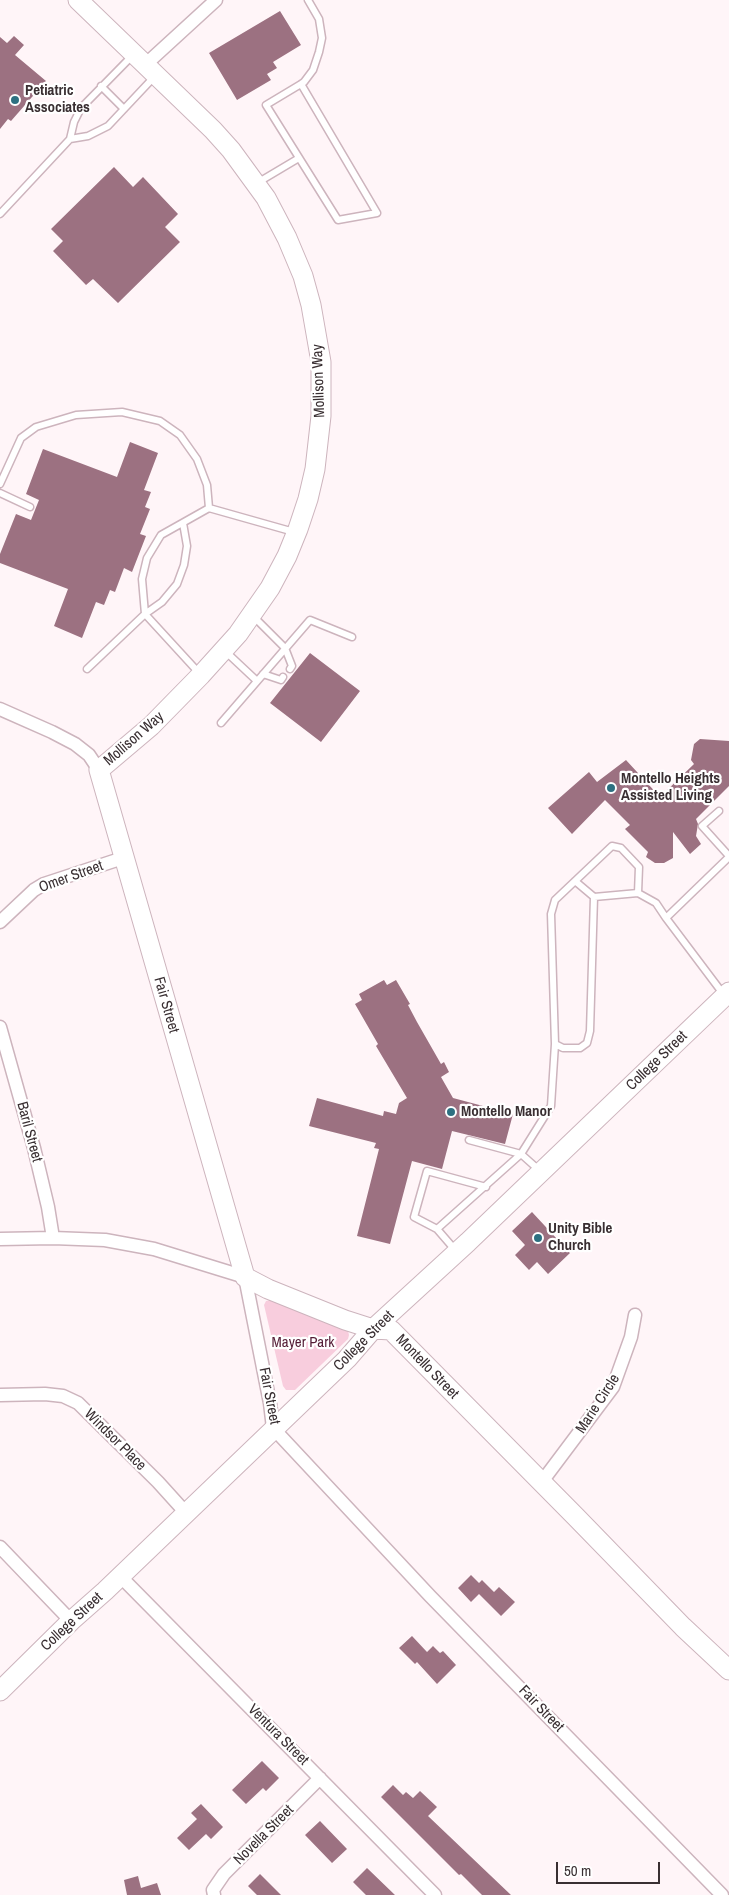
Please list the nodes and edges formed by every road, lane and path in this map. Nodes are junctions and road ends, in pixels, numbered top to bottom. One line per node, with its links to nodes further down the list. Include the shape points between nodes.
1 (78, 0): 4 (main road, Mollison Way)
2 (216, 0): 4 (street)
3 (308, 0): 5 (lane, via 319,19 322,38 313,70)
4 (145, 65): 6 (lane); 7 (lane); 10 (main road, Mollison Way, via 231,150)
5 (301, 84): 9 (lane, via 266,105); 9 (lane, via 377,213 338,220)
6 (101, 86): 7 (lane); 8 (lane, via 81,108)
7 (124, 109): 8 (lane, via 108,126 88,136)
8 (70, 139): 11 (lane)
9 (299, 158): 10 (lane)
10 (256, 183): 17 (main road, Mollison Way, via 277,218 303,276 321,362 319,442 308,498)
11 (0, 214)
12 (0, 484): 15 (lane, via 20,438 36,427 76,415 122,412 160,421 180,434 197,459 207,485)
13 (0, 492): 14 (lane)
14 (30, 506)
15 (208, 508): 16 (lane); 17 (lane)
16 (182, 523): 18 (lane, via 187,546 177,584 162,602); 18 (lane, via 161,535 147,558 142,579)
17 (296, 532): 19 (main road, Mollison Way, via 287,556)
18 (145, 614): 23 (lane); 25 (lane)
19 (252, 615): 21 (lane); 22 (main road, Mollison Way)
20 (352, 637): 21 (lane, via 310,620)
21 (285, 648): 24 (lane, via 292,666); 26 (lane)
22 (224, 650): 25 (main road, Mollison Way); 28 (lane)
23 (87, 669)
24 (290, 669)
25 (201, 674): 31 (main road, Mollison Way, via 151,726)
26 (263, 674): 27 (lane, via 281,680); 28 (lane)
27 (283, 677)
28 (257, 680): 30 (lane)
29 (0, 709): 31 (street, via 75,744 89,755)
30 (221, 723)
31 (99, 770): 34 (main road, Fair Street)
32 (719, 811): 33 (lane, via 702,826)
33 (729, 857): 38 (lane)
34 (123, 858): 39 (street, Omer Street, via 44,884); 51 (main road, Fair Street)
35 (575, 881): 36 (lane, via 612,846 621,848 639,867); 37 (lane); 42 (lane, via 555,900 551,914)
36 (638, 894): 37 (lane); 38 (lane, via 656,903)
37 (594, 897): 42 (lane, via 587,1043 580,1048 563,1048)
38 (666, 918): 40 (lane)
39 (0, 922)
40 (727, 994): 45 (main road, College Street)
41 (0, 1027): 48 (street, Baril Street, via 36,1156)
42 (555, 1044): 44 (lane, via 551,1106)
43 (469, 1140): 44 (lane)
44 (521, 1154): 45 (lane); 46 (lane)
45 (541, 1172): 50 (main road, College Street)
46 (486, 1187): 47 (lane); 47 (lane, via 427,1171 414,1217)
47 (437, 1229): 50 (lane)
48 (53, 1238): 49 (street, Montello Street); 51 (street, Montello Street, via 105,1240 154,1248)
49 (0, 1240)
50 (457, 1252): 53 (main road, College Street)
51 (245, 1278): 53 (main road, Montello Street); 55 (street, Fair Street)
52 (635, 1315): 56 (street, Marie Circle, via 622,1367 613,1387)
53 (373, 1329): 55 (main road, College Street); 56 (main road, Montello Street, via 391,1330)
54 (0, 1395): 57 (street, Windsor Place, via 63,1396 78,1404)
55 (273, 1428): 57 (main road, College Street); 66 (street, Fair Street, via 423,1589)
56 (541, 1483): 61 (main road, Montello Street)
57 (186, 1514): 59 (main road, College Street)
58 (0, 1547): 60 (street)
59 (120, 1576): 60 (main road, College Street); 63 (street, Ventura Street)
60 (71, 1621): 62 (main road, College Street)
61 (729, 1670)
62 (0, 1691)
63 (320, 1778): 64 (street, Novella Street, via 224,1874 213,1890); 65 (street, Ventura Street)
64 (214, 1895)
65 (435, 1895)
66 (722, 1895)

